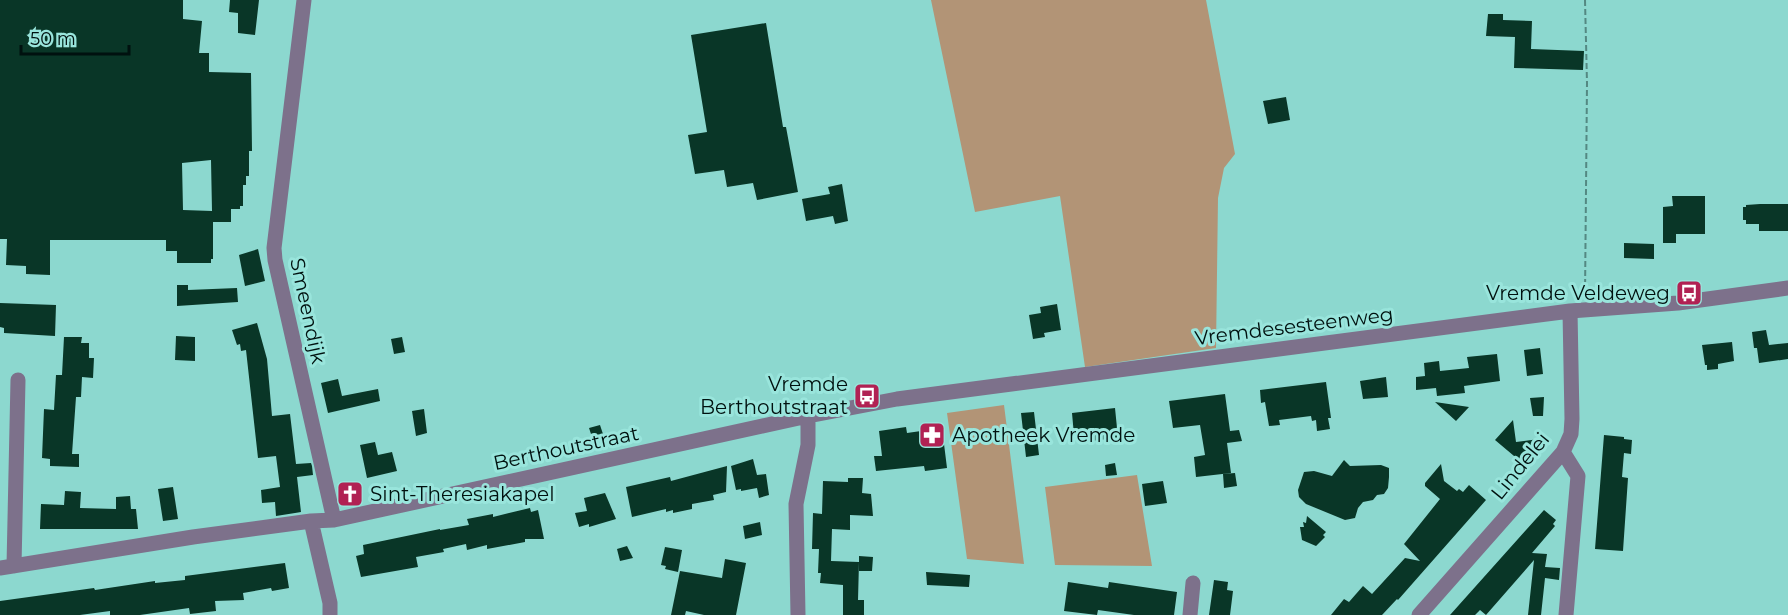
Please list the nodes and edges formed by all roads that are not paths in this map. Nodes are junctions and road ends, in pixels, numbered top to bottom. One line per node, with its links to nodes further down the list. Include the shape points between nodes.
1 (304, 0): 7 (street, Smeendijk, via 274,248)
2 (1788, 288): 3 (street, Vremdesesteenweg)
3 (1578, 311): 5 (street, Vremdesesteenweg, via 908,397); 6 (street, Lindelei, via 1572,419)
4 (18, 380): 9 (street)
5 (808, 416): 7 (street, Berthoutstraat); 12 (street, via 808,445 796,504)
6 (1563, 452): 14 (street, Lindelei); 15 (street, via 1578,476)
7 (334, 520): 8 (street, Berthoutstraat)
8 (311, 522): 9 (street); 11 (street)
9 (7, 567)
10 (1193, 583): 13 (street)
11 (330, 615)
12 (798, 615)
13 (1190, 615)
14 (1419, 615)
15 (1566, 615)

